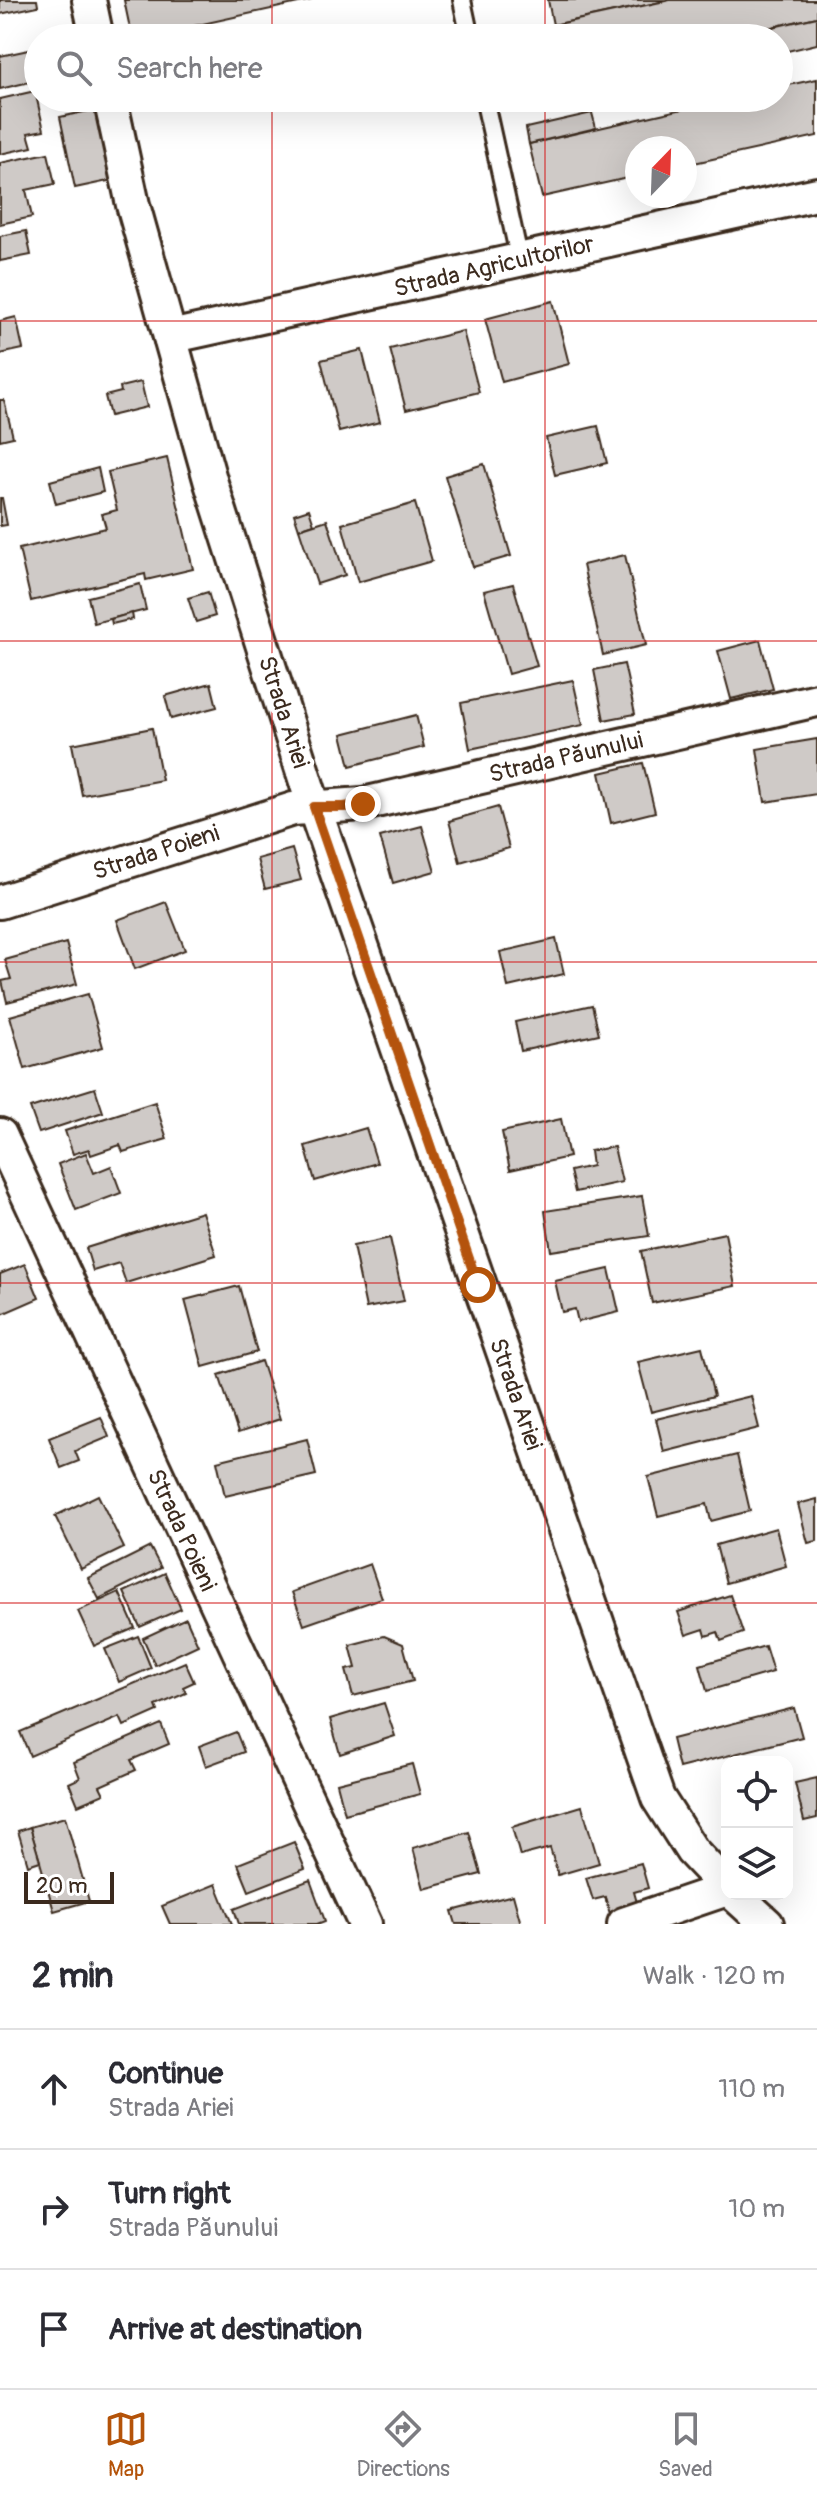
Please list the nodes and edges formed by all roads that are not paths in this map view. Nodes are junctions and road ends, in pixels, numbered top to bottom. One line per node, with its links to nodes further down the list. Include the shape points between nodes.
1 (89, 0): 3 (street)
2 (462, 0): 4 (lane)
3 (94, 24)
4 (467, 24)
5 (113, 112): 9 (street, Strada Ariei)
6 (487, 112): 8 (lane)
7 (817, 194): 8 (street, Strada Agricultorilor)
8 (520, 261): 9 (street, Strada Agricultorilor)
9 (170, 337): 11 (street, Strada Ariei)
10 (817, 700): 11 (street, Strada Păunului, via 363,804)
11 (314, 807): 12 (street, Strada Poieni); 14 (street, Strada Ariei, via 658,1798 692,1851)
12 (0, 902)
13 (0, 1135): 17 (street, Strada Poieni)
14 (721, 1882)
15 (721, 1890): 18 (street)
16 (741, 1900): 19 (street)
17 (365, 1924)
18 (624, 1924)
19 (767, 1924)

